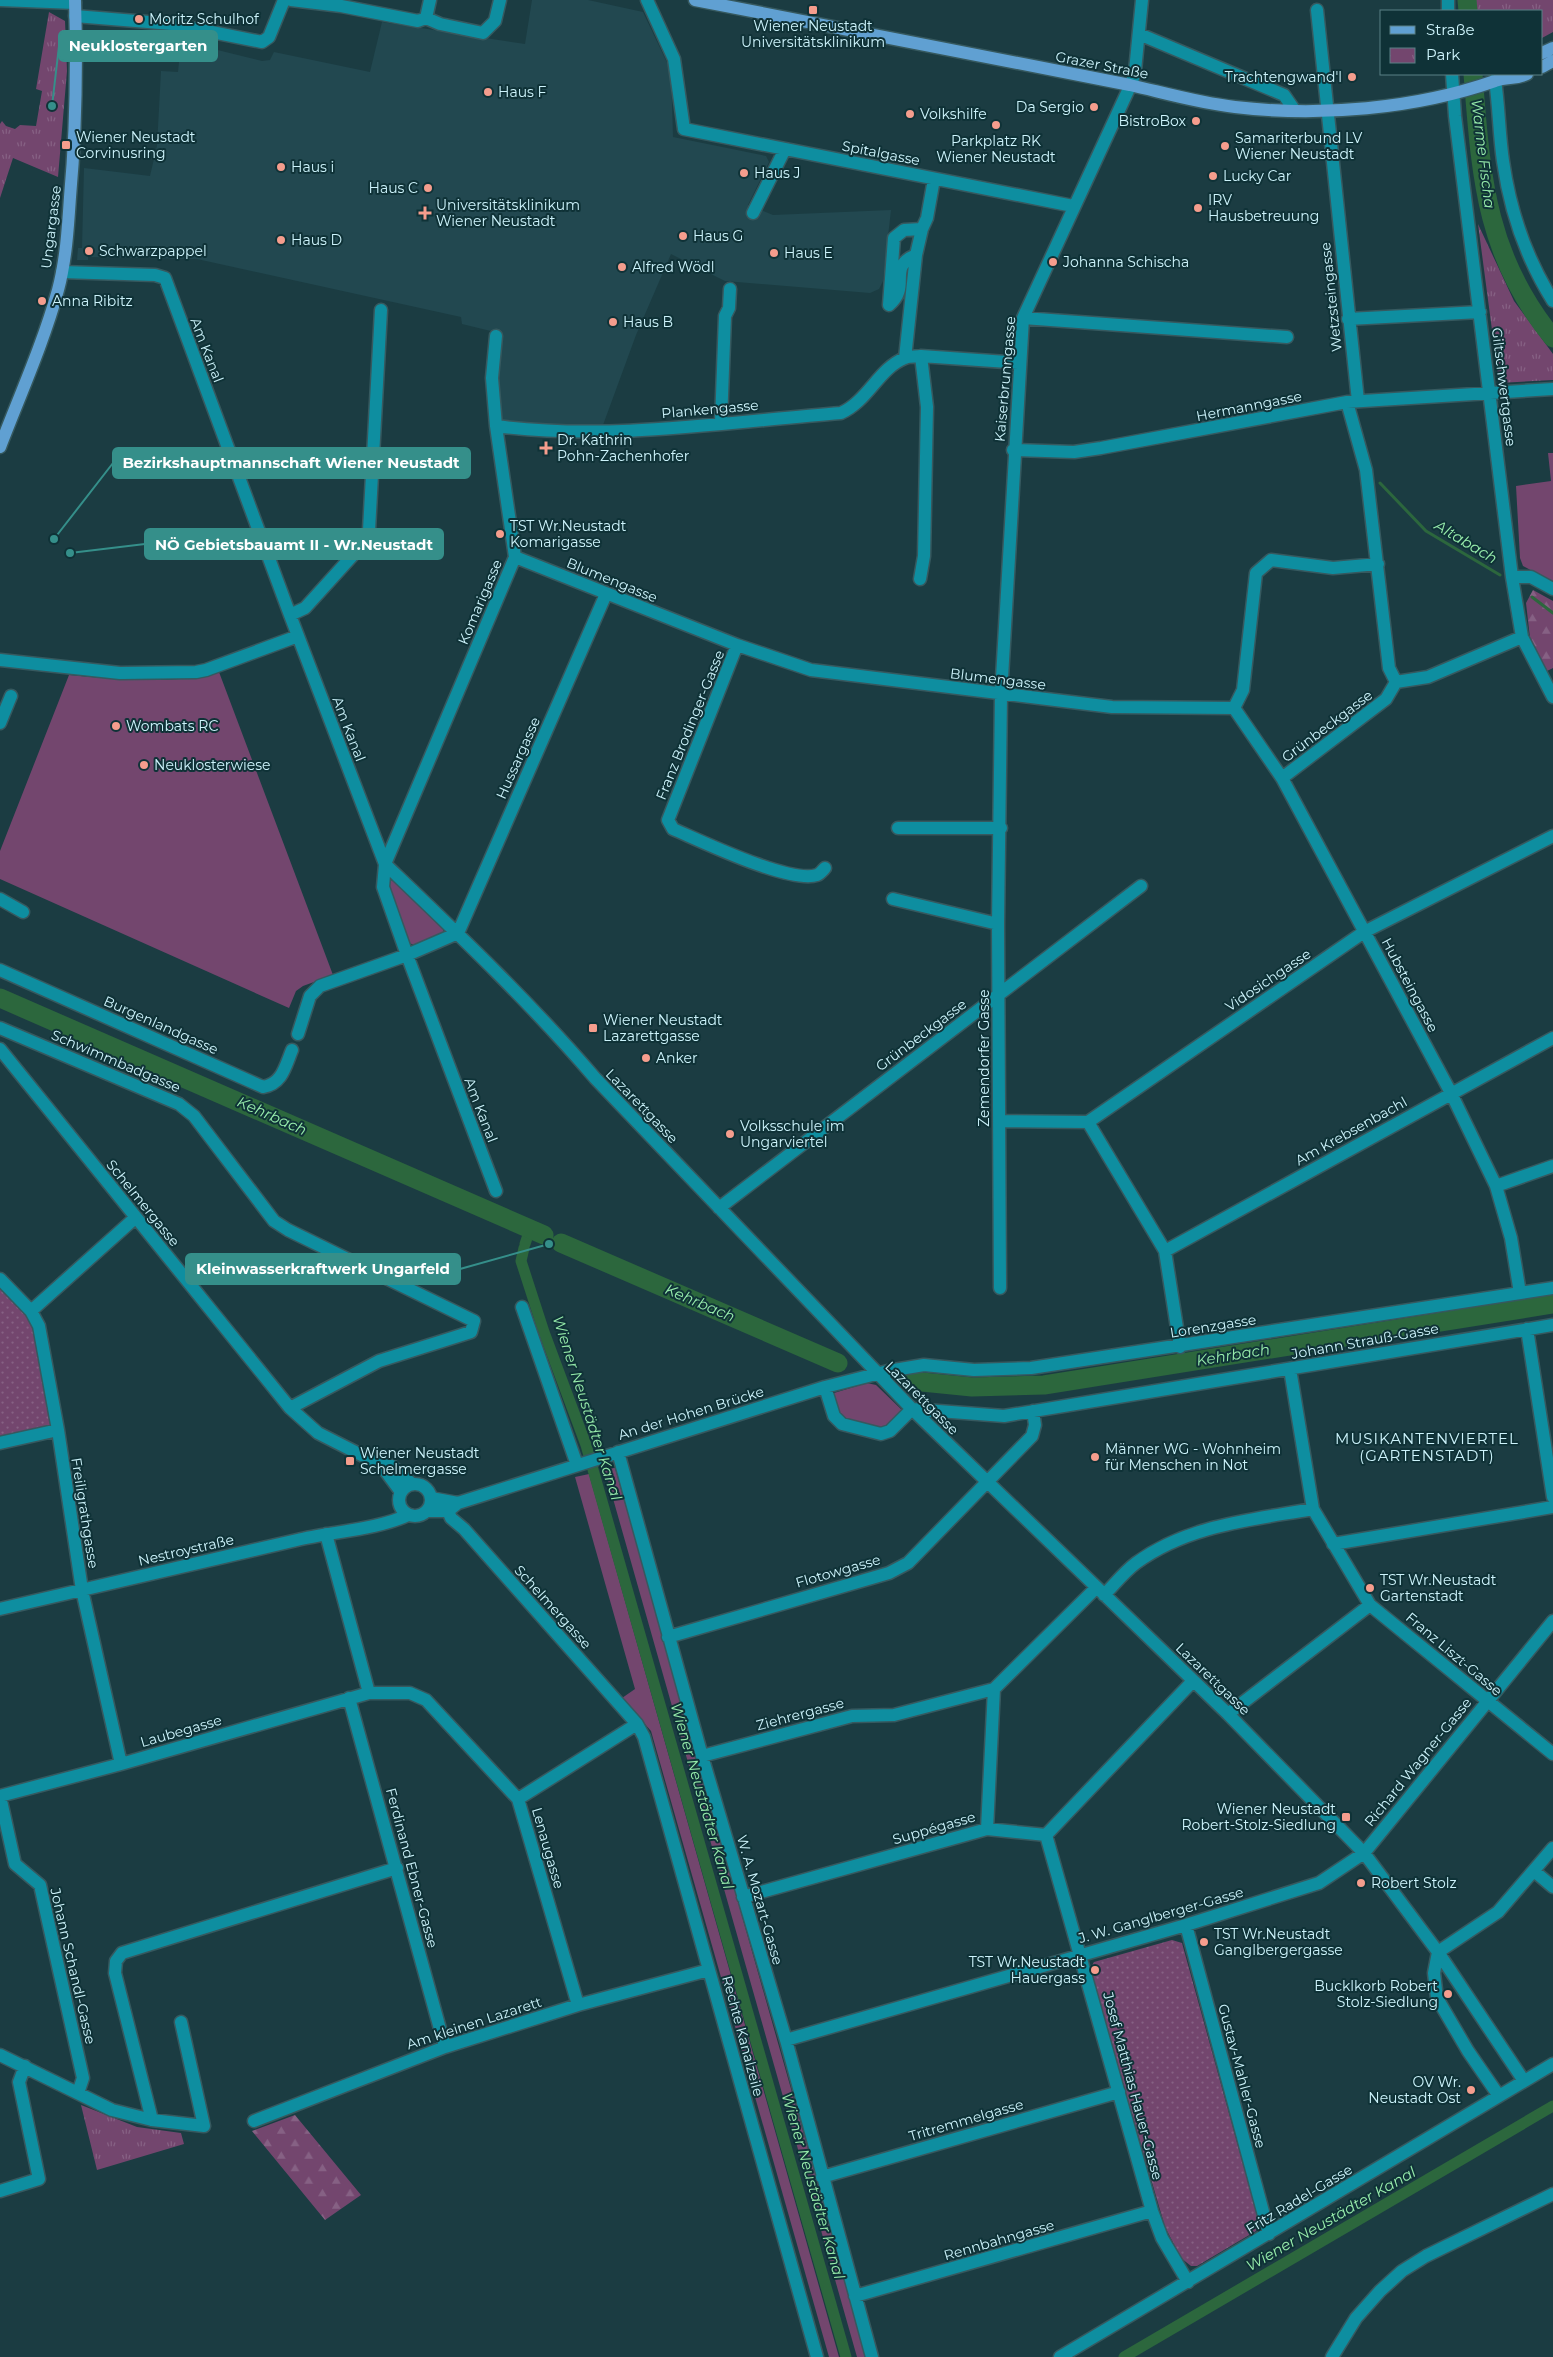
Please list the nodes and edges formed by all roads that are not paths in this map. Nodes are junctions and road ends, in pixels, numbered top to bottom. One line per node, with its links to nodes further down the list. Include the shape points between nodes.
1 (0, 0): 9 (street)
2 (284, 0): 9 (street, via 269,37 262,42)
3 (291, 0): 11 (street, via 341,6 418,22)
4 (430, 0): 11 (street)
5 (500, 0): 11 (street, via 495,21 483,32)
6 (647, 0): 20 (street, Spitalgasse, via 674,59 684,129)
7 (695, 0): 16 (main road, Grazer Straße)
8 (1142, 0): 12 (street, Kaiserbrunngasse)
9 (75, 6): 26 (main road, Ungargasse, via 75,146)
10 (1317, 10): 19 (street, Wetzsteingasse)
11 (426, 18)
12 (1139, 34): 16 (street, Kaiserbrunngasse); 18 (street, via 1284,95)
13 (1452, 75): 17 (street, Giltschwertgasse)
14 (1525, 75): 15 (main road, Grazer Straße, via 1516,79)
15 (1502, 77): 17 (main road, Grazer Straße); 28 (street, via 1503,160 1509,198 1528,256)
16 (1130, 85): 18 (main road, Grazer Straße, via 1232,107); 22 (street, Kaiserbrunngasse)
17 (1453, 93): 19 (main road, Grazer Straße, via 1370,108); 30 (street, Giltschwertgasse)
18 (1295, 111): 19 (main road, Grazer Straße)
19 (1326, 111): 32 (street, Wetzsteingasse)
20 (785, 149): 21 (street, Spitalgasse); 23 (street)
21 (934, 179): 22 (street, Spitalgasse); 24 (street)
22 (1073, 206): 31 (street, Kaiserbrunngasse)
23 (753, 213)
24 (922, 229): 25 (street); 25 (street, via 904,230 894,238 889,305 900,290 901,265 905,259)
25 (916, 255): 36 (street)
26 (62, 272): 43 (main road, Ungargasse, via 44,335); 51 (street, Am Kanal, via 165,278)
27 (730, 289): 41 (street, via 725,316)
28 (1553, 301)
29 (381, 310): 51 (street, via 369,530 363,544 306,608)
30 (1480, 312): 32 (street); 39 (street, Giltschwertgasse)
31 (1022, 318): 34 (street); 37 (street, Kaiserbrunngasse)
32 (1348, 319): 40 (street, Wetzsteingasse)
33 (496, 336): 42 (street, Komarigasse, via 492,378)
34 (1287, 337)
35 (921, 356): 36 (street, Plankengasse); 37 (street, Plankengasse); 48 (street, via 927,407 924,556)
36 (905, 358): 41 (street, Plankengasse, via 887,370 855,407 841,413)
37 (1020, 363): 44 (street, Kaiserbrunngasse)
38 (1553, 389): 39 (street, Hermanngasse)
39 (1490, 393): 40 (street, Hermanngasse); 47 (street, Giltschwertgasse)
40 (1352, 402): 44 (street, Hermanngasse, via 1074,452); 46 (street, Wetzsteingasse, via 1366,470)
41 (721, 422): 42 (street, Plankengasse, via 614,431 534,431)
42 (496, 426): 45 (street, Komarigasse)
43 (0, 447)
44 (1013, 450): 57 (street, Kaiserbrunngasse)
45 (515, 557): 50 (street, Blumengasse); 66 (street, Komarigasse)
46 (1378, 564): 56 (street, Wetzsteingasse, via 1389,668); 60 (street, via 1333,568 1271,560 1256,573 1243,690)
47 (1512, 577): 49 (street, via 1531,577); 53 (street, Giltschwertgasse)
48 (920, 579)
49 (1553, 589)
50 (606, 594): 54 (street, Blumengasse); 74 (street, Hussargasse)
51 (290, 615): 52 (street, Am Kanal)
52 (298, 636): 55 (street, via 196,672 120,673); 66 (street, Am Kanal)
53 (1522, 637): 56 (street, via 1428,677); 59 (street, Giltschwertgasse)
54 (738, 645): 57 (street, Blumengasse, via 811,670); 67 (street, Franz Brodinger-Gasse, via 668,820 673,829 744,859 798,876 817,875)
55 (0, 660)
56 (1396, 682): 62 (street, Grünbeckgasse, via 1386,699)
57 (1001, 695): 60 (street, Blumengasse, via 1112,707); 64 (street, Zemendorfer Gasse)
58 (11, 696): 61 (street)
59 (1553, 697)
60 (1234, 708): 62 (street, Hubsteingasse)
61 (0, 723)
62 (1282, 778): 73 (street, Hubsteingasse)
63 (898, 828): 64 (street)
64 (1001, 828): 72 (street, Zemendorfer Gasse)
65 (1553, 836): 73 (street, Vidosichgasse)
66 (385, 864): 74 (street, Lazarettgasse); 75 (street, Am Kanal, via 383,887)
67 (826, 868)
68 (1141, 886): 77 (street, Grünbeckgasse)
69 (0, 899): 71 (street)
70 (893, 899): 72 (street)
71 (23, 912)
72 (998, 924): 77 (street, Zemendorfer Gasse)
73 (1364, 932): 83 (street, Hubsteingasse); 85 (street, Vidosichgasse)
74 (458, 934): 75 (street); 89 (street, Lazarettgasse)
75 (407, 955): 79 (street, via 320,986 310,996); 88 (street, Am Kanal)
76 (0, 970): 82 (street, Burgenlandgasse, via 263,1087 280,1079)
77 (999, 994): 84 (street, Zemendorfer Gasse); 89 (street, Grünbeckgasse)
78 (0, 1028): 104 (street, Schwimmbadgasse, via 179,1104 194,1116 274,1221 474,1321 471,1332 379,1361)
79 (300, 1029)
80 (1553, 1038): 83 (street, Am Krebsenbachl)
81 (0, 1050): 90 (street, Schelmergasse)
82 (292, 1050)
83 (1451, 1093): 87 (street, Hubsteingasse); 91 (street, Am Krebsenbachl)
84 (999, 1121): 85 (street); 93 (street, Zemendorfer Gasse)
85 (1088, 1122): 91 (street)
86 (1553, 1166): 87 (street)
87 (1496, 1186): 95 (street, Hubsteingasse, via 1511,1238)
88 (496, 1191)
89 (719, 1208): 102 (street, Lazarettgasse)
90 (135, 1218): 97 (street); 104 (street, Schelmergasse)
91 (1165, 1251): 100 (street)
92 (0, 1278): 97 (street, Freiligrathgasse)
93 (1000, 1288)
94 (1553, 1288): 95 (street, Lorenzgasse)
95 (1520, 1293): 100 (street, Lorenzgasse)
96 (522, 1307): 110 (street)
97 (31, 1311): 107 (street, Freiligrathgasse, via 39,1326)
98 (1553, 1325): 99 (street, Johann Strauß-Gasse)
99 (1527, 1329): 101 (street, Johann Strauß-Gasse); 115 (street)
100 (1180, 1347): 102 (street, Lorenzgasse, via 1032,1368 974,1370 924,1365)
101 (1290, 1369): 106 (street, Johann Strauß-Gasse); 120 (street, Franz Liszt-Gasse)
102 (877, 1373): 103 (street, An der Hohen Brücke); 105 (street, Lazarettgasse)
103 (826, 1387): 105 (street, via 834,1416 842,1424 881,1434 890,1431); 109 (street, An der Hohen Brücke)
104 (290, 1408): 111 (street, Schelmergasse, via 318,1433)
105 (912, 1409): 106 (street, Johann Strauß-Gasse, via 1004,1416); 112 (street, Lazarettgasse)
106 (1033, 1411): 112 (street, via 1035,1425 1032,1436)
107 (58, 1430): 108 (street); 126 (street, Freiligrathgasse)
108 (0, 1443)
109 (613, 1453): 110 (street, An der Hohen Brücke); 131 (street, W. A. Mozart-Gasse)
110 (579, 1464): 117 (street, An der Hohen Brücke)
111 (381, 1465): 113 (street, Schelmergasse, via 392,1466); 114 (street, Schelmergasse)
112 (986, 1482): 127 (street, Lazarettgasse); 131 (street, Flotowgasse, via 908,1562 889,1573)
113 (412, 1484): 114 (street); 116 (street, via 425,1487)
114 (401, 1492): 119 (street)
115 (1553, 1497)
116 (431, 1498): 117 (street, An der Hohen Brücke); 122 (street)
117 (458, 1503): 121 (street, An der Hohen Brücke); 123 (street)
118 (1553, 1507): 125 (street)
119 (404, 1510): 122 (street, Nestroystraße, via 415,1517); 124 (street, Nestroystraße, via 391,1523)
120 (1313, 1510): 125 (street, Franz Liszt-Gasse); 127 (street, via 1212,1527 1171,1541)
121 (448, 1511): 122 (street); 123 (street, Schelmergasse, via 451,1518)
122 (427, 1512)
123 (464, 1528): 138 (street, Schelmergasse)
124 (326, 1534): 126 (street, Nestroystraße); 134 (street)
125 (1333, 1544): 128 (street, Franz Liszt-Gasse)
126 (82, 1590): 129 (street, Nestroystraße); 141 (street, Freiligrathgasse)
127 (1100, 1592): 132 (street, Lazarettgasse); 133 (street)
128 (1370, 1605): 136 (street, Franz Liszt-Gasse); 137 (street)
129 (0, 1609)
130 (1553, 1621): 136 (street, Richard Wagner-Gasse)
131 (668, 1636): 140 (street, W. A. Mozart-Gasse)
132 (1193, 1681): 137 (street, Lazarettgasse); 145 (street)
133 (994, 1689): 140 (street, Ziehrergasse, via 894,1715 852,1716); 144 (street)
134 (369, 1693): 135 (street, Laubegasse); 143 (street, Lenaugasse, via 410,1692 426,1700)
135 (349, 1698): 141 (street, Laubegasse); 148 (street, Ferdinand Ebner-Gasse)
136 (1486, 1701): 139 (street, Franz Liszt-Gasse); 147 (street, Richard Wagner-Gasse)
137 (1228, 1714): 147 (street, Lazarettgasse)
138 (637, 1724): 143 (street); 155 (street, Rechte Kanalzeile, via 644,1737)
139 (1553, 1754)
140 (702, 1756): 151 (street, W. A. Mozart-Gasse)
141 (121, 1764): 142 (street, Laubegasse)
142 (0, 1796): 165 (street, Johann Schandl-Gasse, via 15,1864 40,1886 83,2078)
143 (518, 1799): 156 (street, Lenaugasse)
144 (987, 1829): 145 (street, Suppégasse); 151 (street, Suppégasse)
145 (1046, 1834): 154 (street, Josef Matthias Hauer-Gasse)
146 (1553, 1848): 149 (street)
147 (1364, 1853): 152 (street, J. W. Ganglberger-Gasse, via 1319,1883); 153 (street, Lazarettgasse)
148 (397, 1868): 159 (street, Ferdinand Ebner-Gasse); 167 (street, via 122,1953 116,1961 115,1973)
149 (1534, 1871): 150 (street); 153 (street, via 1498,1912)
150 (1553, 1887)
151 (743, 1897): 158 (street, W. A. Mozart-Gasse)
152 (1186, 1925): 154 (street, J. W. Ganglberger-Gasse); 173 (street, Gustav-Mahler-Gasse)
153 (1438, 1952): 163 (street, Lazarettgasse); 166 (street, via 1434,1974 1438,1998 1468,2051)
154 (1081, 1954): 158 (street, J. W. Ganglberger-Gasse); 164 (street, Josef Matthias Hauer-Gasse)
155 (709, 1970): 156 (street, Am kleinen Lazarett); 176 (street, Rechte Kanalzeile)
156 (578, 2006): 159 (street, Am kleinen Lazarett)
157 (181, 2022): 167 (street, via 204,2126)
158 (786, 2040): 169 (street, W. A. Mozart-Gasse)
159 (445, 2047): 168 (street, Am kleinen Lazarett)
160 (0, 2054): 162 (street)
161 (1553, 2064): 163 (street, Fritz Radel-Gasse)
162 (25, 2066): 165 (street); 170 (street, via 19,2082 39,2179)
163 (1524, 2082): 166 (street, Fritz Radel-Gasse)
164 (1119, 2092): 169 (street, Tritremmelgasse); 172 (street, Josef Matthias Hauer-Gasse)
165 (78, 2093): 167 (street, via 112,2110)
166 (1499, 2096): 173 (street, Fritz Radel-Gasse)
167 (152, 2120)
168 (254, 2121)
169 (822, 2177): 175 (street, W. A. Mozart-Gasse)
170 (0, 2191)
171 (1553, 2194): 179 (street, via 1402,2271 1356,2318)
172 (1152, 2211): 174 (street, Josef Matthias Hauer-Gasse, via 1162,2238); 175 (street, Rennbahngasse)
173 (1269, 2234): 174 (street, Fritz Radel-Gasse)
174 (1188, 2282): 178 (street, Fritz Radel-Gasse)
175 (855, 2296): 177 (street, W. A. Mozart-Gasse)
176 (817, 2357)
177 (872, 2357)
178 (1060, 2357)
179 (1332, 2357)

